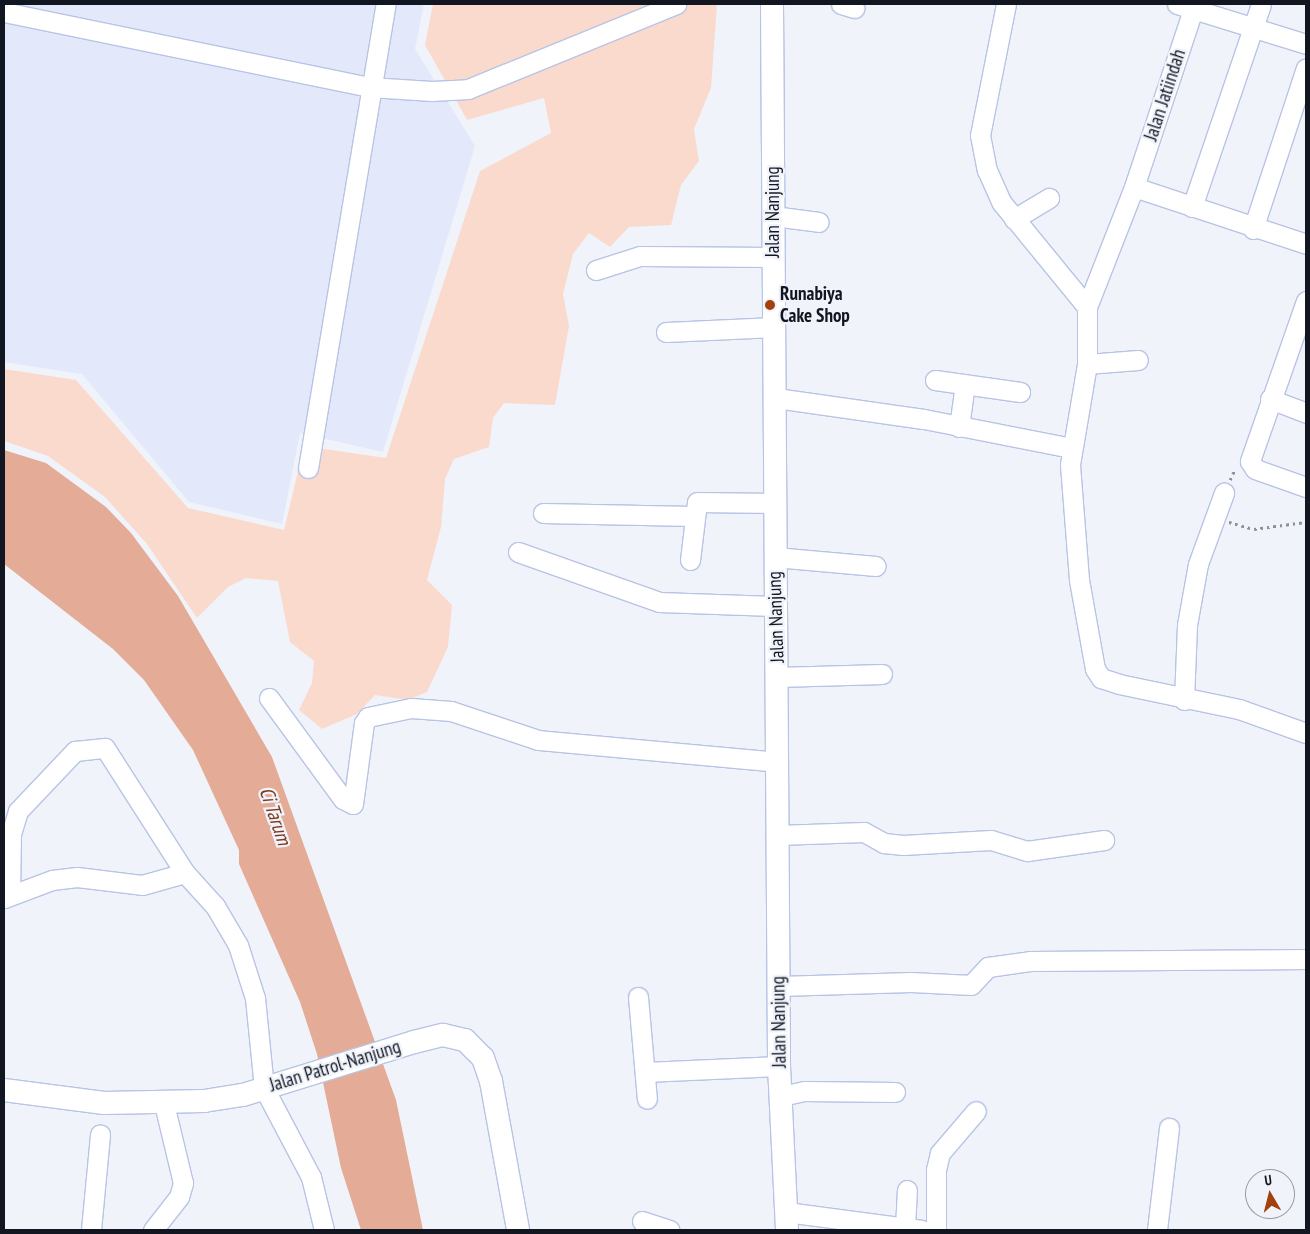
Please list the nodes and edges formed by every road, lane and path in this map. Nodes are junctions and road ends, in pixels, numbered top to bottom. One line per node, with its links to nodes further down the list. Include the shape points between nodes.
1 (386, 4): 11 (street)
2 (676, 4): 11 (street, via 468,89)
3 (772, 4): 15 (main road, Jalan Nanjung)
4 (1006, 4): 16 (street, via 980,135 987,170)
5 (1261, 4): 8 (street)
6 (1188, 6): 8 (street); 12 (street, Jalan Jatiindah)
7 (4, 12): 11 (street)
8 (1253, 27): 9 (street); 14 (street)
9 (1306, 44)
10 (1306, 68): 18 (street)
11 (369, 86): 37 (street)
12 (1134, 187): 14 (street); 23 (street, Jalan Jatiindah)
13 (1049, 198): 16 (street)
14 (1192, 207): 18 (street)
15 (773, 216): 17 (street); 20 (main road, Jalan Nanjung)
16 (1014, 219): 23 (street)
17 (819, 222)
18 (1253, 229): 19 (street)
19 (1306, 244)
20 (772, 258): 21 (street, via 640,256); 24 (main road, Jalan Nanjung)
21 (596, 270)
22 (1306, 301): 32 (street)
23 (1087, 307): 27 (street)
24 (774, 327): 25 (street); 31 (main road, Jalan Nanjung)
25 (666, 332)
26 (1138, 360): 27 (street)
27 (1087, 364): 35 (street)
28 (935, 380): 29 (street)
29 (965, 384): 30 (street); 34 (street)
30 (1020, 392)
31 (776, 398): 34 (street); 40 (main road, Jalan Nanjung)
32 (1270, 399): 33 (street); 36 (street)
33 (1306, 413)
34 (959, 427): 35 (street)
35 (1072, 448): 53 (street, via 1076,554 1095,669 1108,681)
36 (1250, 456): 38 (street, via 1255,469); 39 (path, via 1240,457)
37 (308, 468)
38 (1306, 487)
39 (1224, 492): 43 (street)
40 (775, 503): 42 (street, via 702,499 694,505); 46 (main road, Jalan Nanjung)
41 (543, 513): 42 (street)
42 (693, 516): 47 (street)
43 (1216, 518): 44 (path, via 1254,529); 53 (street, via 1198,564 1187,625)
44 (1306, 522)
45 (518, 552): 49 (street, via 659,602)
46 (775, 557): 48 (street); 49 (main road, Jalan Nanjung)
47 (690, 560)
48 (876, 566)
49 (774, 606): 51 (main road, Jalan Nanjung)
50 (882, 674): 51 (street)
51 (778, 677): 55 (main road, Jalan Nanjung)
52 (270, 698): 55 (street, via 343,799 353,804 364,723 368,717 411,708 451,711 538,740)
53 (1184, 700): 54 (street, via 1239,709)
54 (1306, 734)
55 (778, 762): 56 (main road, Jalan Nanjung)
56 (777, 835): 57 (street, via 864,832 884,843 902,845 991,840 1027,851); 61 (main road, Jalan Nanjung)
57 (1104, 840)
58 (185, 873): 59 (street, via 142,885 77,877 52,880); 59 (street, via 105,748 85,746 47,776 18,811 11,834); 65 (street, via 214,906 238,945 255,998)
59 (7, 896)
60 (1306, 959): 61 (street, via 1030,962 988,967 972,985 911,982)
61 (779, 986): 63 (main road, Jalan Nanjung)
62 (638, 997): 64 (street)
63 (779, 1066): 64 (street); 68 (main road, Jalan Nanjung)
64 (645, 1072): 69 (street)
65 (269, 1086): 70 (main road, Jalan Patrol-Nanjung, via 242,1095); 80 (street, via 311,1177); 81 (main road, Jalan Patrol-Nanjung, via 443,1035 465,1040 483,1058)
66 (4, 1090): 70 (main road, Jalan Patrol-Nanjung, via 104,1103)
67 (895, 1092): 68 (street, via 810,1091)
68 (781, 1096): 75 (main road, Jalan Nanjung)
69 (647, 1099)
70 (164, 1104): 79 (street, via 183,1183 180,1197)
71 (976, 1111): 83 (street, via 940,1153 936,1170)
72 (1168, 1128): 84 (street)
73 (100, 1134): 78 (street)
74 (907, 1190): 77 (street)
75 (786, 1221): 77 (street)
76 (642, 1222): 82 (street)
77 (914, 1228)
78 (91, 1230)
79 (153, 1230)
80 (324, 1230)
81 (518, 1230)
82 (670, 1230)
83 (936, 1230)
84 (1157, 1230)

